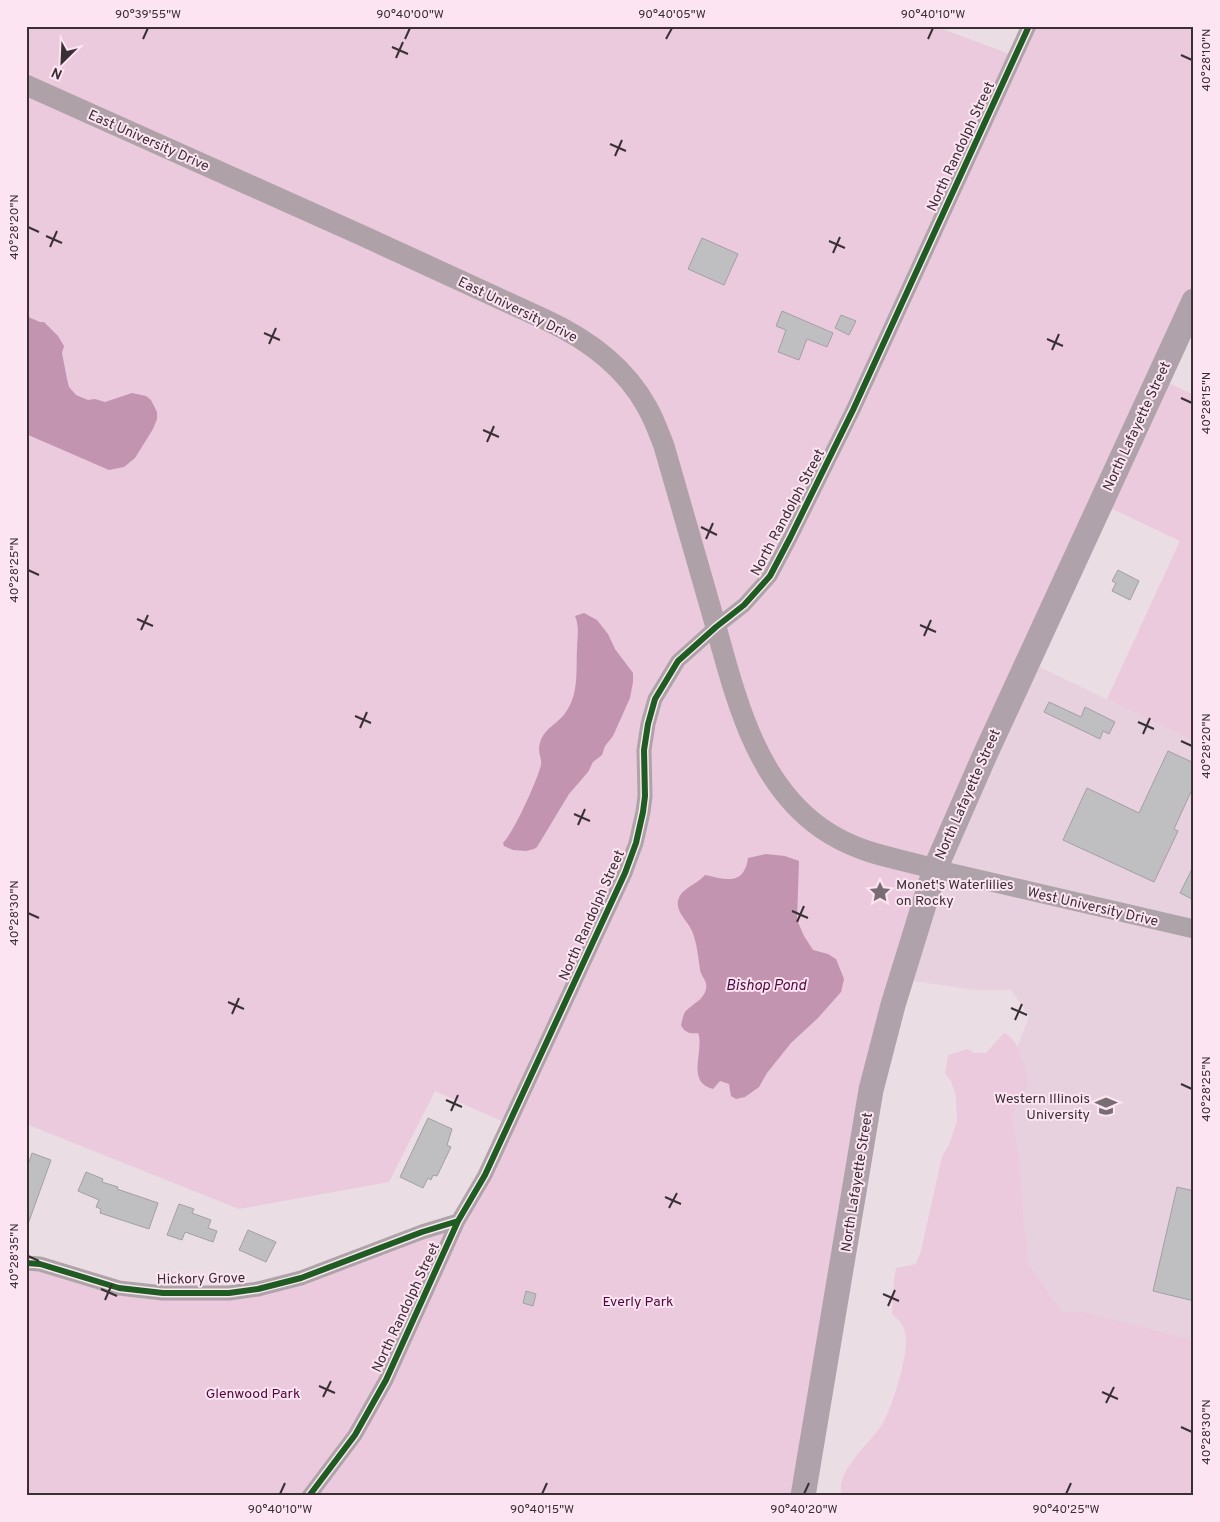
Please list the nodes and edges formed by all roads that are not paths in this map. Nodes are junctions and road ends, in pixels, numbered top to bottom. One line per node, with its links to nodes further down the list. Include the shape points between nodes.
1 (1029, 26): 4 (street, North Randolph Street, via 853,410 790,538 757,593)
2 (26, 85): 4 (main road, East University Drive, via 546,320 601,353 638,392 656,426)
3 (1194, 301): 5 (highway, North Lafayette Street)
4 (716, 627): 5 (main road, East University Drive, via 750,737 793,802 819,826 844,842 868,852); 7 (street, North Randolph Street, via 678,661 655,699 644,750 643,812 625,873 485,1175)
5 (935, 869): 6 (street, West University Drive); 10 (highway, North Lafayette Street, via 898,986 871,1090)
6 (1194, 930)
7 (458, 1221): 8 (street, Hickory Grove, via 301,1278 258,1289 229,1292 163,1293 119,1288 40,1264); 9 (street, North Randolph Street, via 386,1380 355,1435)
8 (26, 1263)
9 (309, 1496)
10 (803, 1496)

